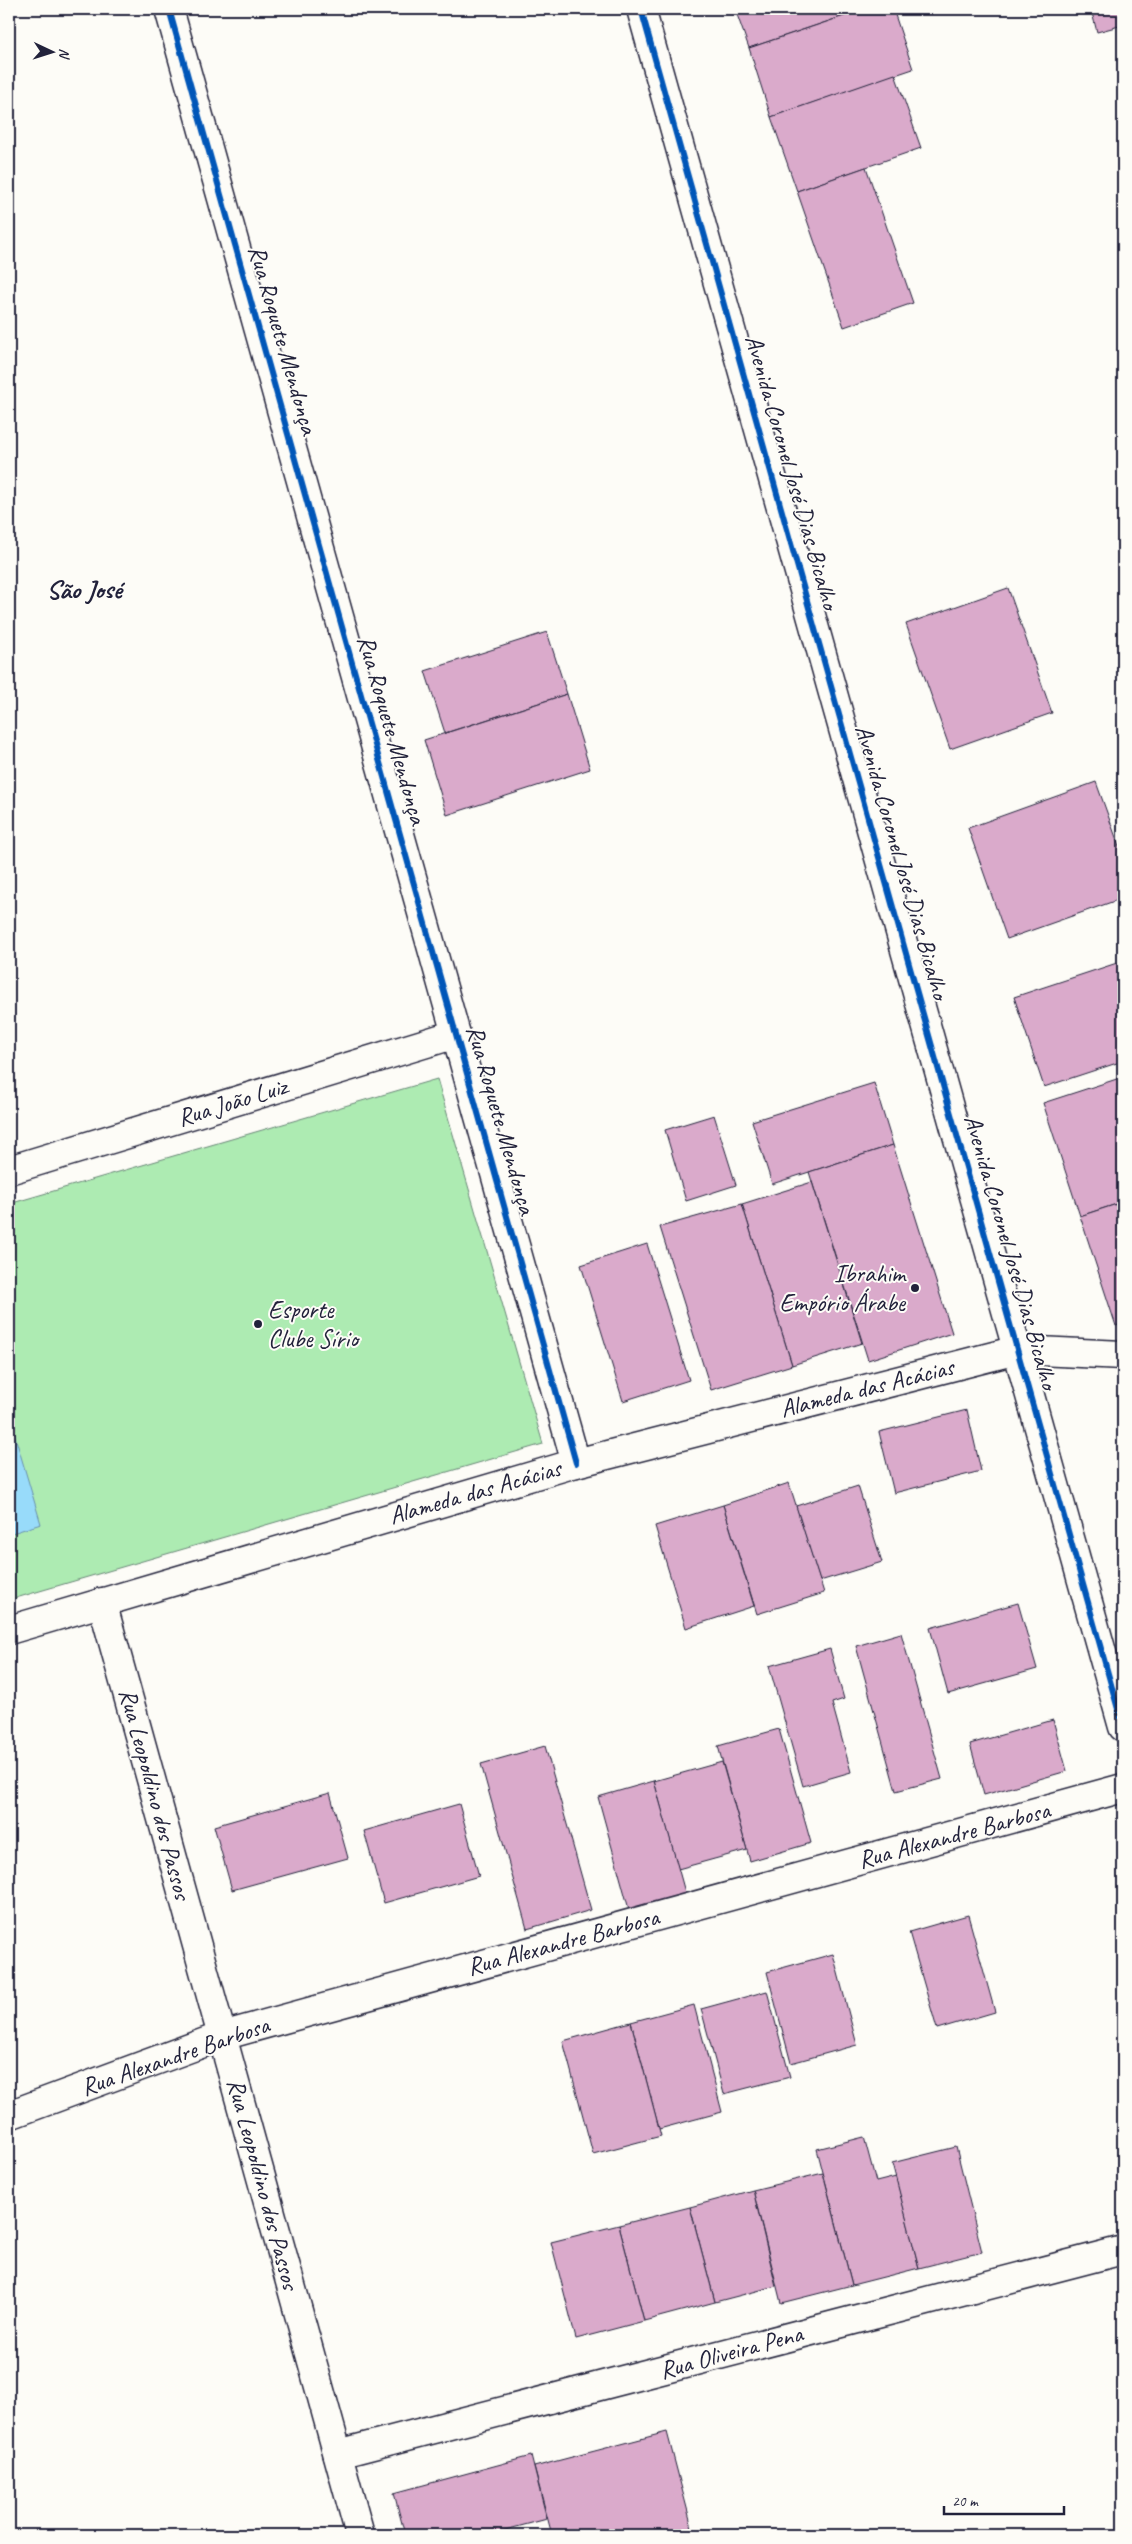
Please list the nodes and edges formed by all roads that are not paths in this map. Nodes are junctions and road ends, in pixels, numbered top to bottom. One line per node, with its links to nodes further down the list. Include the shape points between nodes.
1 (169, 9): 3 (street, Rua Roquete Mendonça)
2 (641, 9): 5 (street, Avenida Coronel José Dias Bicalho)
3 (456, 1034): 4 (street, Rua João Luiz); 7 (street, Rua Roquete Mendonça)
4 (9, 1170)
5 (1018, 1350): 6 (street, Alameda das Acácias); 7 (street, Alameda das Acácias); 10 (street, Avenida Coronel José Dias Bicalho)
6 (1123, 1355)
7 (576, 1463): 8 (street, Alameda das Acácias)
8 (102, 1602): 9 (street, Alameda das Acácias); 12 (street, Rua Leopoldino dos Passos)
9 (9, 1630)
10 (1123, 1727)
11 (1123, 1788): 12 (street, Rua Alexandre Barbosa)
12 (222, 2036): 13 (street, Rua Alexandre Barbosa); 15 (street, Rua Leopoldino dos Passos)
13 (9, 2115)
14 (1123, 2250): 15 (street, Rua Oliveira Pena)
15 (338, 2454): 16 (street, Rua Leopoldino dos Passos)
16 (360, 2535)

